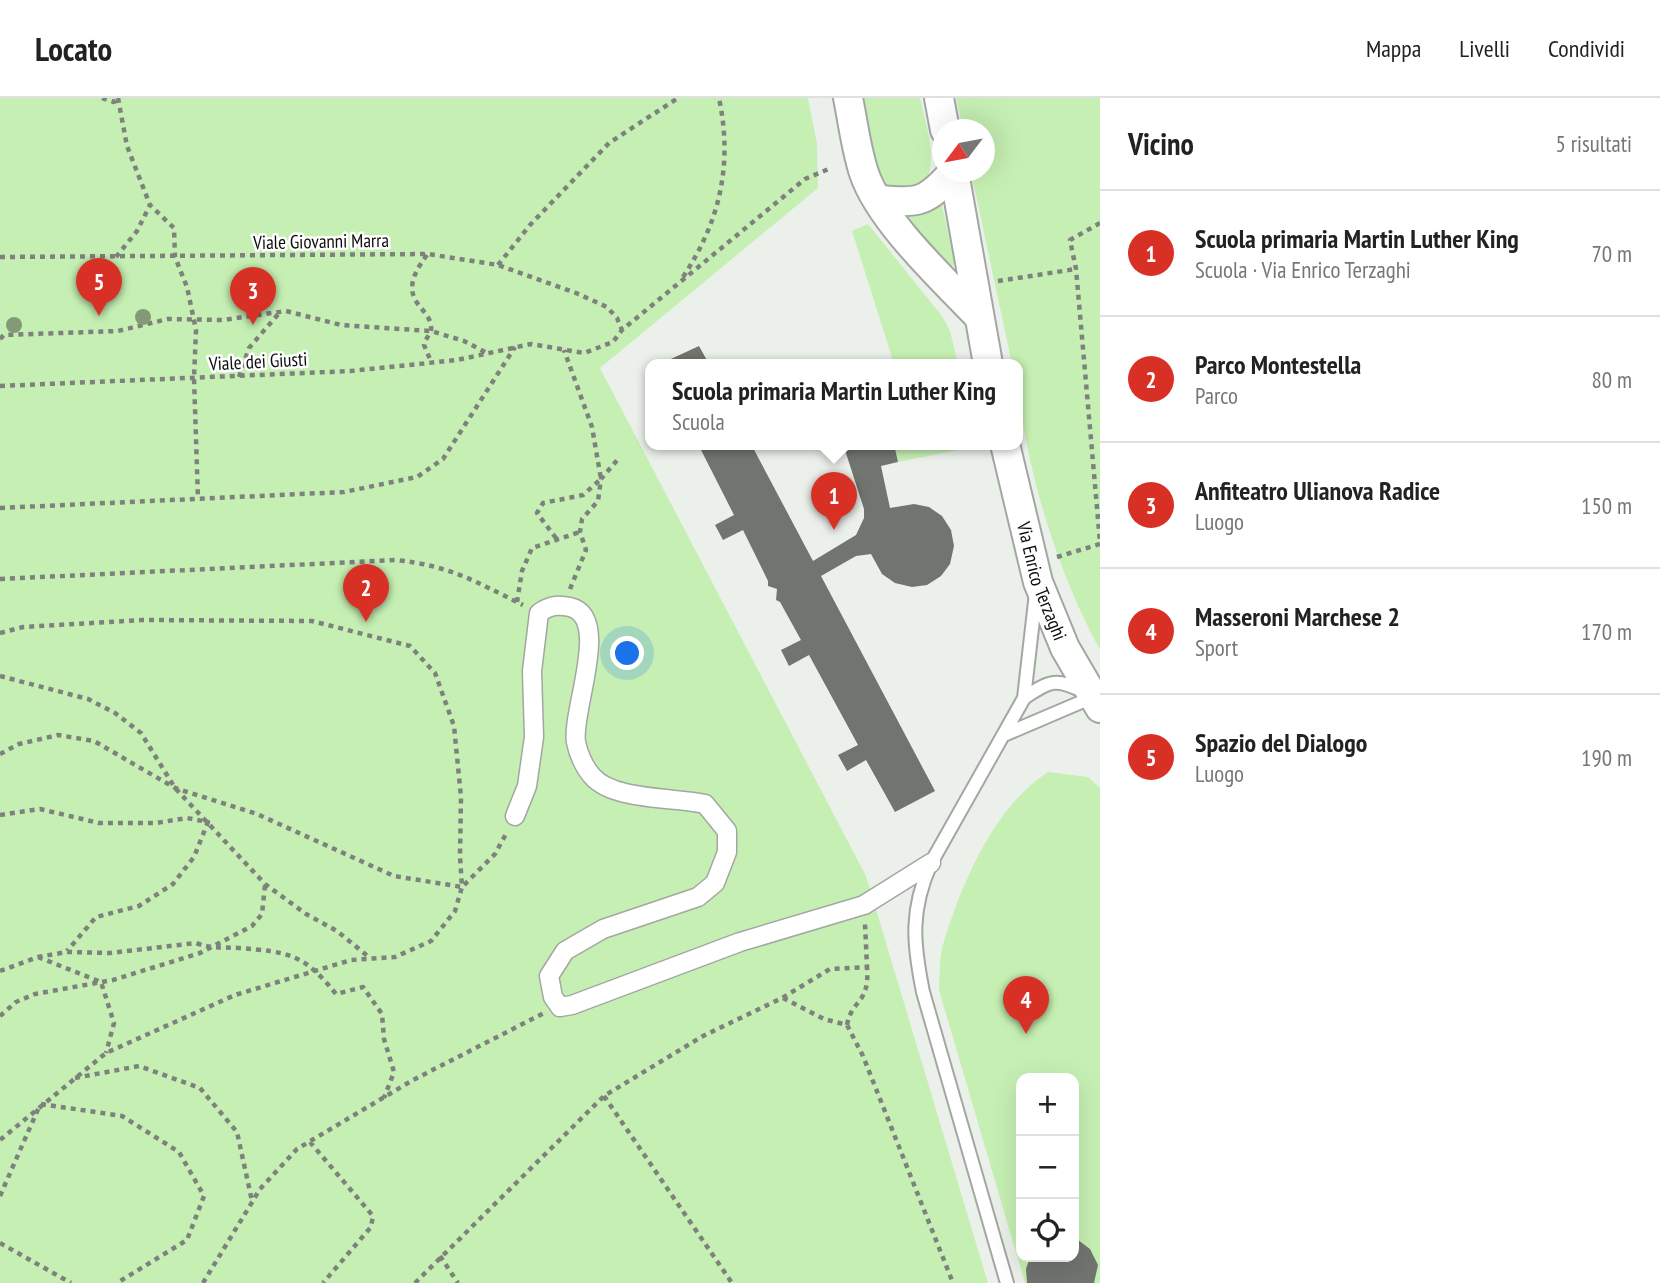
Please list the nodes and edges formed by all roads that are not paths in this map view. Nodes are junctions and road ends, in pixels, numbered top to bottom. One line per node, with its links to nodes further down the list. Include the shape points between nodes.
1 (848, 98): 6 (street, via 864,174)
2 (939, 98): 3 (street)
3 (943, 119)
4 (944, 182): 6 (street, via 916,203)
5 (955, 182): 7 (street)
6 (879, 200): 7 (street, via 903,235)
7 (979, 317): 8 (street)
8 (987, 359)
9 (1005, 450): 10 (street, Via Enrico Terzaghi)
10 (1038, 582): 11 (lane); 12 (street, Via Enrico Terzaghi, via 1065,648)
11 (1024, 698): 12 (lane, via 1047,683 1064,681); 13 (lane)
12 (1097, 702): 13 (lane)
13 (1004, 735): 15 (lane)
14 (515, 816): 15 (street, via 527,786 534,737 532,671 540,613 549,606 573,607 583,614 590,636 576,740 593,778 630,793 705,804 727,831 727,852 715,883 698,897 603,929 565,951 549,976 553,998 560,1007 740,942 864,905)
15 (931, 863): 16 (lane, via 919,889 914,948)
16 (1007, 1283)

